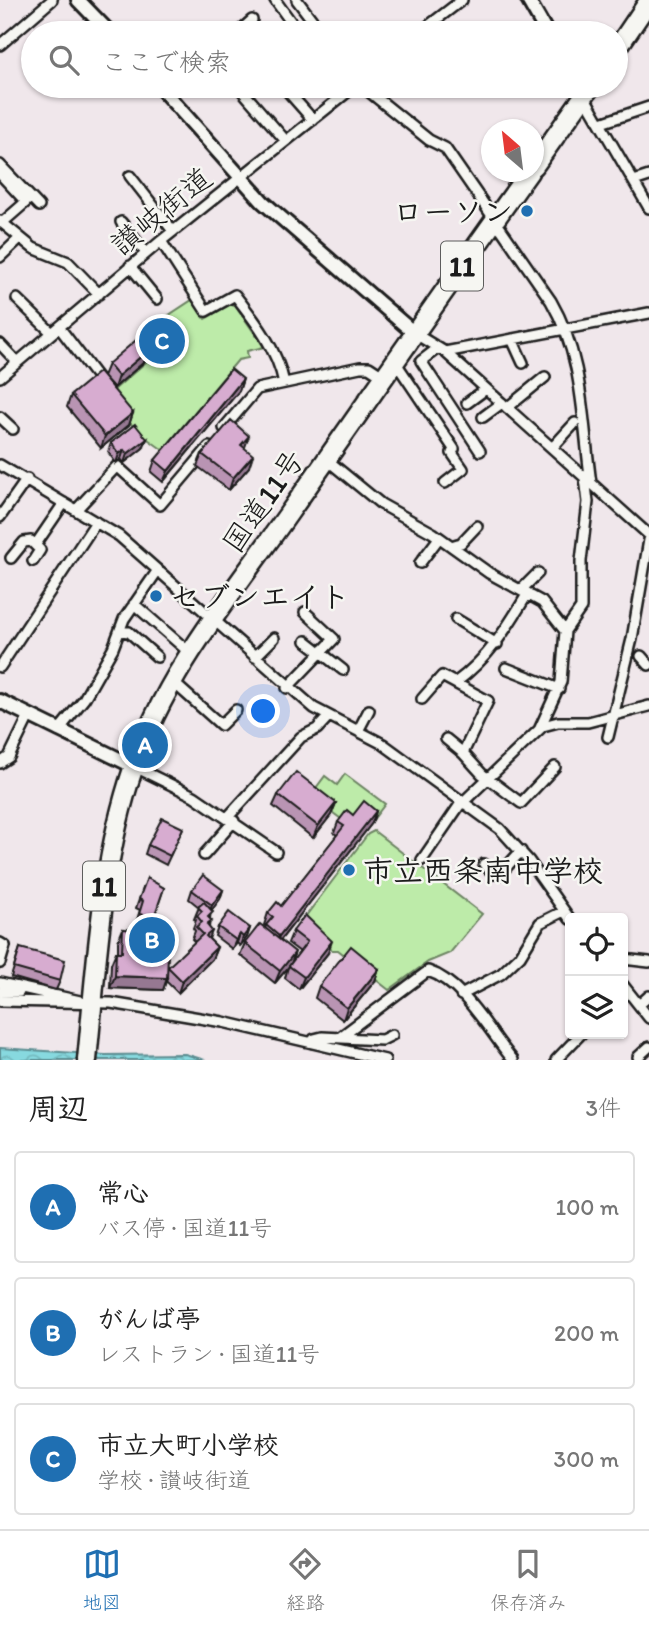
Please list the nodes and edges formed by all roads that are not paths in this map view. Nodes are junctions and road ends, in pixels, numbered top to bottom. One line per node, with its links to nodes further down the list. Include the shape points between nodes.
1 (51, 0): 8 (street)
2 (78, 0): 9 (street)
3 (275, 0): 10 (street)
4 (298, 0): 11 (street)
5 (462, 0): 12 (street)
6 (528, 0): 13 (street)
7 (649, 1): 15 (highway)
8 (27, 21)
9 (98, 21)
10 (290, 21)
11 (314, 21)
12 (435, 21)
13 (540, 21)
14 (21, 26): 16 (street)
15 (628, 32)
16 (0, 45)
17 (170, 98): 33 (street)
18 (249, 98): 27 (street)
19 (294, 98): 25 (street)
20 (340, 98): 25 (street, 讃岐街道)
21 (377, 98): 38 (street, via 445,148)
22 (578, 98): 28 (highway)
23 (588, 98): 26 (street)
24 (649, 107): 26 (street)
25 (313, 120): 27 (street, 讃岐街道)
26 (601, 124): 34 (street)
27 (286, 141): 33 (street, 讃岐街道)
28 (544, 151)
29 (0, 164): 36 (street)
30 (0, 174): 39 (street, via 26,202)
31 (130, 176): 41 (street)
32 (649, 176): 34 (street)
33 (240, 177): 41 (street, 讃岐街道); 53 (street)
34 (634, 181): 37 (street)
35 (522, 182): 38 (highway, 国道11号 / 11)
36 (39, 206)
37 (649, 208)
38 (494, 221): 51 (street, via 536,277); 53 (highway, 国道11号 / 11)
39 (1, 222): 42 (street)
40 (121, 222): 44 (street)
41 (173, 231): 43 (street, 讃岐街道)
42 (20, 238): 45 (street); 47 (street, via 68,262)
43 (161, 241): 44 (street, 讃岐街道); 63 (street, via 206,311 235,295 259,326 281,367)
44 (146, 253): 46 (street, 讃岐街道)
45 (0, 257)
46 (130, 266): 47 (street, 讃岐街道); 49 (street)
47 (99, 293): 52 (street, 讃岐街道)
48 (17, 299): 52 (street)
49 (158, 299)
50 (649, 313): 51 (street)
51 (565, 329): 54 (street); 76 (street, via 578,368)
52 (55, 330): 57 (street, 讃岐街道); 61 (street)
53 (414, 333): 56 (street); 59 (highway, 国道11号 / 11)
54 (512, 339): 56 (street); 58 (street)
55 (0, 344): 57 (street)
56 (442, 350): 64 (street); 72 (street, via 421,361 440,399)
57 (17, 362): 60 (street, 讃岐街道)
58 (523, 364)
59 (391, 371): 63 (street, via 360,367); 73 (highway, 国道11号 / 11); 77 (street, via 454,449 463,469)
60 (0, 377)
61 (97, 377)
62 (545, 377): 66 (street)
63 (284, 383): 79 (street, via 257,389 160,505 117,466)
64 (486, 389): 65 (street); 66 (street)
65 (467, 403)
66 (504, 405): 68 (street); 71 (street)
67 (0, 417): 70 (street)
68 (483, 417)
69 (576, 423): 71 (street)
70 (13, 429)
71 (552, 448): 76 (street)
72 (480, 451)
73 (327, 459): 84 (street, via 381,504); 96 (highway, 国道11号 / 11)
74 (0, 465): 75 (street)
75 (27, 479): 78 (street); 80 (street)
76 (588, 480): 83 (street); 99 (street, via 580,561 581,608)
77 (445, 483)
78 (64, 503): 79 (street); 86 (street)
79 (76, 510): 81 (street)
80 (0, 517)
81 (96, 522): 91 (street); 109 (street)
82 (477, 526): 87 (street, via 461,543)
83 (649, 535)
84 (439, 538): 87 (street); 90 (street)
85 (649, 540): 123 (street)
86 (36, 544): 88 (street, via 23,542); 89 (street, via 40,550)
87 (451, 546): 93 (street)
88 (11, 558)
89 (33, 561)
90 (420, 563)
91 (159, 570): 94 (street); 96 (street)
92 (538, 573): 93 (street)
93 (525, 591): 99 (street, via 551,610); 102 (street)
94 (134, 604): 98 (street); 103 (street)
95 (305, 612): 104 (street, via 334,639)
96 (213, 618): 103 (highway, 国道11号 / 11); 107 (street)
97 (456, 618): 102 (street)
98 (120, 631): 106 (street, via 129,632); 125 (street, via 83,699)
99 (565, 631): 115 (street)
100 (274, 638): 107 (street)
101 (306, 641): 104 (street)
102 (497, 644): 113 (street)
103 (190, 653): 112 (highway, 国道11号 / 11)
104 (321, 653): 111 (street); 114 (street)
105 (640, 656): 108 (street)
106 (157, 657)
107 (255, 657): 114 (street)
108 (649, 665)
109 (0, 667)
110 (506, 668): 115 (street)
111 (342, 670)
112 (173, 682): 119 (street, via 221,725); 131 (highway, 国道11号 / 11)
113 (455, 683): 116 (street, via 442,676); 129 (street, via 488,701)
114 (288, 688): 122 (street)
115 (559, 689): 124 (street)
116 (422, 699)
117 (0, 701): 121 (street)
118 (649, 706): 123 (street)
119 (236, 710)
120 (369, 710): 126 (street)
121 (29, 716): 125 (street); 130 (street, via 9,757)
122 (329, 716): 126 (street); 135 (street, via 301,737)
123 (613, 716): 124 (street, via 582,723 553,722); 127 (street)
124 (539, 730): 133 (street)
125 (58, 731): 131 (street)
126 (358, 731): 134 (street)
127 (608, 737)
128 (446, 739): 129 (street)
129 (463, 754): 133 (street)
130 (0, 763)
131 (133, 766): 135 (street); 154 (highway, 国道11号 / 11, via 105,882)
132 (555, 767): 133 (street, via 521,803)
133 (490, 779): 134 (street)
134 (464, 801): 136 (street); 139 (street)
135 (231, 819): 137 (street); 138 (street)
136 (522, 851): 140 (street, via 500,874); 141 (street)
137 (276, 852)
138 (204, 855)
139 (422, 860)
140 (484, 864)
141 (566, 913)
142 (565, 916): 151 (street, via 540,923 520,956 502,974)
143 (0, 943): 146 (street, via 5,946)
144 (628, 960): 145 (street)
145 (649, 962)
146 (0, 963)
147 (0, 984): 150 (street)
148 (628, 991): 155 (street)
149 (0, 992): 150 (street)
150 (42, 993): 154 (street)
151 (461, 995): 158 (street, via 428,971); 165 (street)
152 (649, 996): 155 (street)
153 (0, 1001): 154 (street)
154 (89, 1004): 160 (street, via 223,1022); 163 (highway, 国道11号 / 11)
155 (639, 1005): 156 (street)
156 (649, 1018)
157 (392, 1035): 158 (street, via 382,1040)
158 (340, 1037): 160 (street)
159 (576, 1039): 166 (street)
160 (312, 1043): 164 (street)
161 (649, 1047): 162 (street)
162 (638, 1057)
163 (87, 1060)
164 (385, 1060)
165 (513, 1060)
166 (556, 1060)

